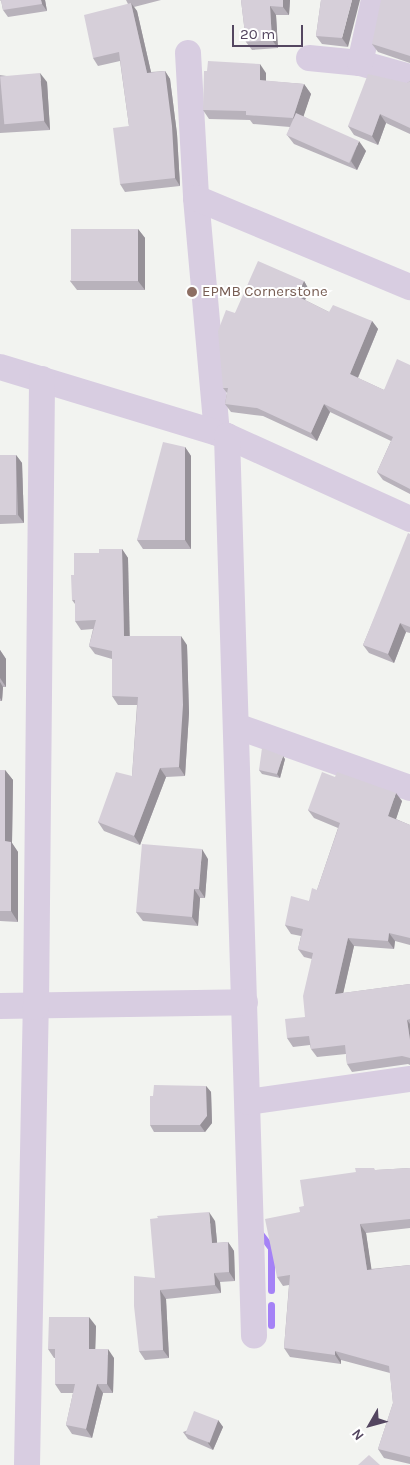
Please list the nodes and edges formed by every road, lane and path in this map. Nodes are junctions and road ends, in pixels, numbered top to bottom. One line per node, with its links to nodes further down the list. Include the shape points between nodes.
1 (374, 0): 4 (street)
2 (188, 53): 6 (street)
3 (309, 58): 4 (street)
4 (360, 63): 5 (street)
5 (410, 77)
6 (196, 198): 7 (street); 10 (street)
7 (410, 287)
8 (0, 367): 9 (street)
9 (42, 380): 10 (street); 16 (street)
10 (222, 435): 11 (street); 12 (street)
11 (410, 518)
12 (236, 726): 13 (street); 14 (street)
13 (410, 788)
14 (245, 1002): 16 (street); 18 (street)
15 (0, 1006): 16 (street)
16 (36, 1007): 20 (street)
17 (410, 1079): 18 (street)
18 (248, 1102): 19 (street)
19 (254, 1336)
20 (27, 1465)

